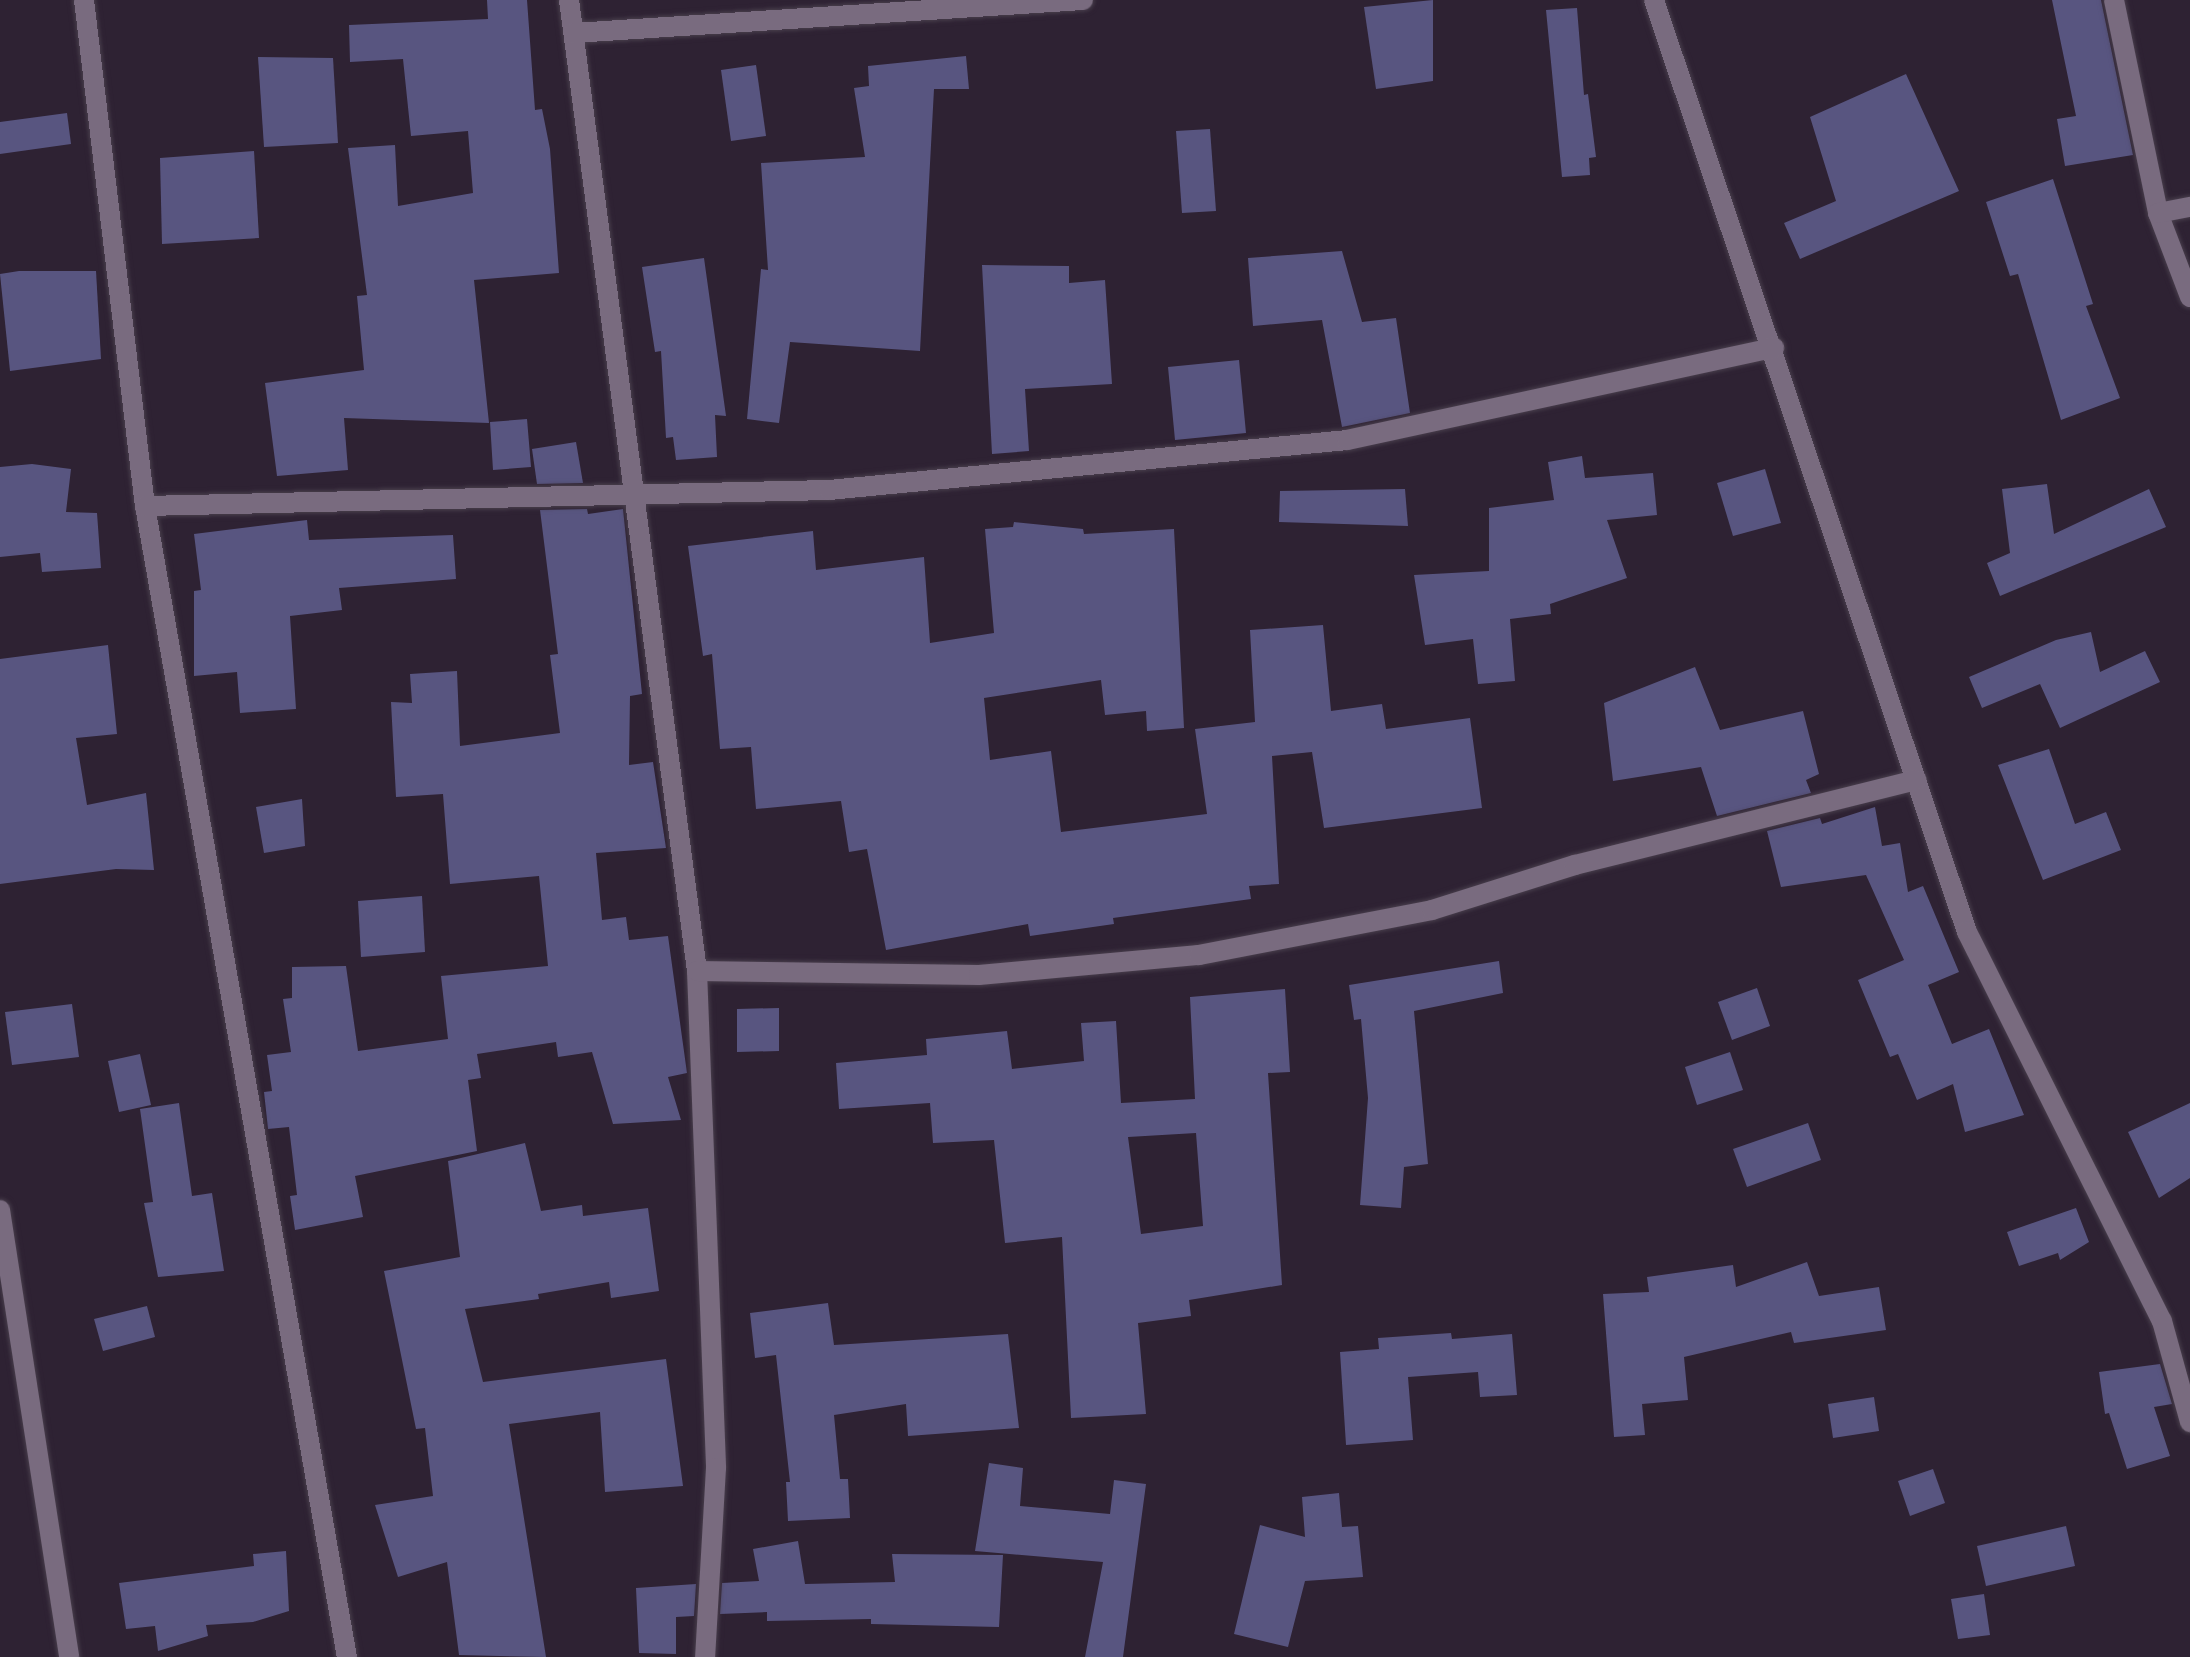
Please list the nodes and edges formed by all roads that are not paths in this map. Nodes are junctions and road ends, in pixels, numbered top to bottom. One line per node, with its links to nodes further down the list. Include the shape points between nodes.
1 (84, 0): 12 (street)
2 (569, 0): 6 (street)
3 (1083, 0): 6 (street)
4 (1654, 0): 10 (street)
5 (2114, 0): 8 (street)
6 (574, 33): 11 (street)
7 (2190, 207): 8 (street)
8 (2158, 213): 9 (street)
9 (2190, 297)
10 (1774, 348): 11 (street, via 1347,440 829,490); 13 (street)
11 (631, 498): 12 (street); 14 (street)
12 (145, 506): 18 (street)
13 (1917, 780): 14 (street, via 1575,865 1432,910 1199,955 979,975); 16 (street, via 1967,932 2162,1321)
14 (697, 971): 19 (street, via 716,1468)
15 (0, 1210): 17 (street)
16 (2190, 1422)
17 (69, 1657)
18 (347, 1657)
19 (705, 1657)

